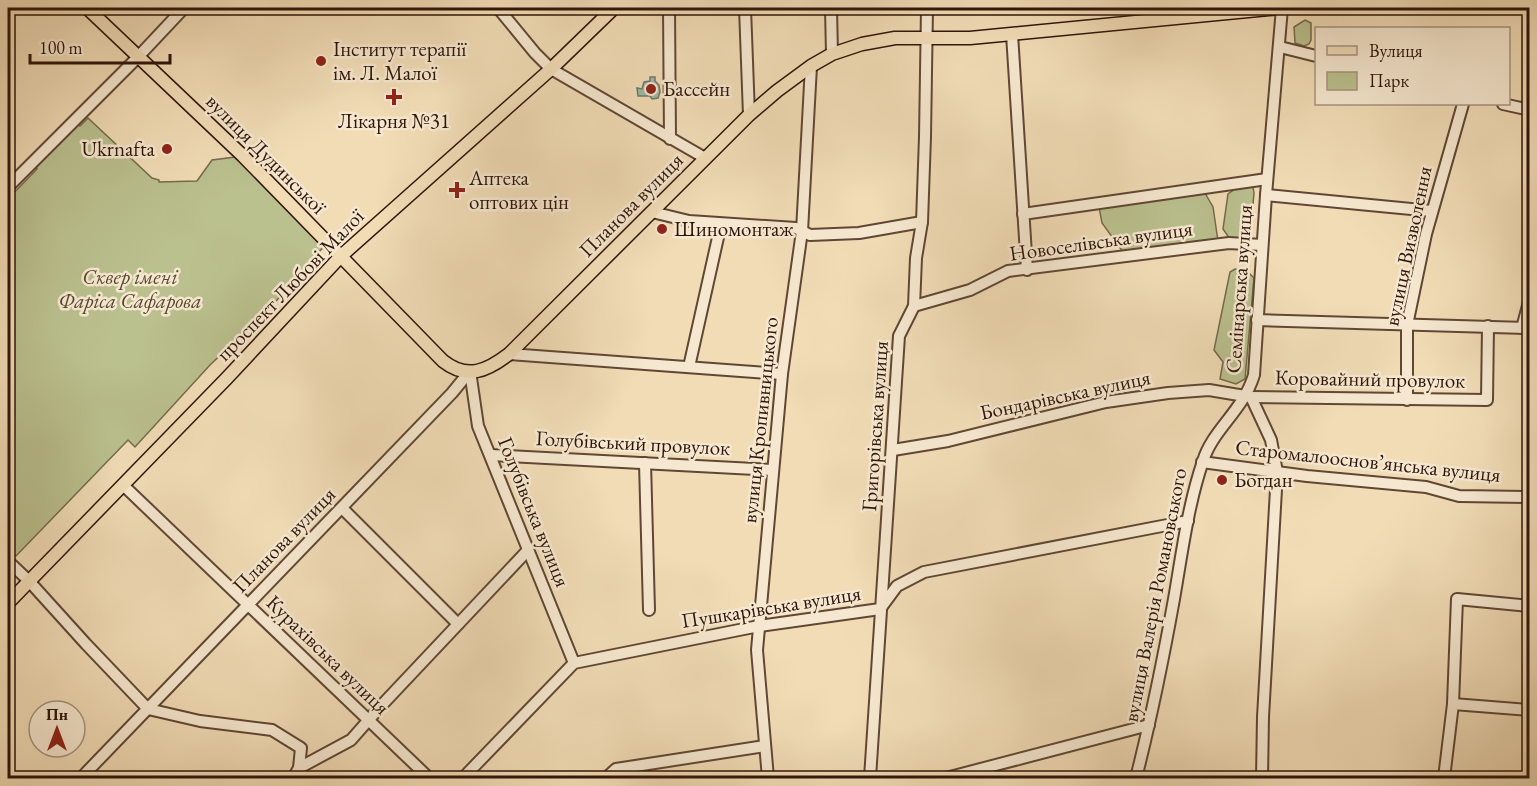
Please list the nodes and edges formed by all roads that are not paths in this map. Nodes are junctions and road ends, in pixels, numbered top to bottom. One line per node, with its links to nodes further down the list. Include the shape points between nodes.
1 (87, 8): 15 (main road, вулиця Дудинської)
2 (184, 8): 15 (street)
3 (498, 8): 17 (street)
4 (614, 8): 17 (main road, проспект Любові Малої)
5 (669, 8): 22 (street)
6 (745, 8): 21 (street)
7 (831, 8): 13 (street)
8 (927, 8): 11 (street, Григорівська вулиця)
9 (1281, 8): 10 (main road, Планова вулиця); 12 (street, Семінарська вулиця)
10 (1012, 34): 11 (main road, Планова вулиця); 29 (street)
11 (927, 39): 13 (main road, Планова вулиця, via 895,38); 30 (street, Григорівська вулиця)
12 (1280, 47): 14 (street); 24 (street, Семінарська вулиця)
13 (832, 54): 16 (main road, Планова вулиця)
14 (1315, 56)
15 (137, 58): 25 (street); 34 (main road, вулиця Дудинської, via 243,156)
16 (812, 66): 21 (main road, Планова вулиця); 32 (street, вулиця Кропивницького)
17 (550, 69): 22 (street); 34 (main road, проспект Любові Малої)
18 (1463, 105): 27 (street, вулиця Визволення)
19 (1510, 105): 20 (street)
20 (1529, 107)
21 (749, 115): 23 (main road, Планова вулиця)
22 (670, 139): 23 (street)
23 (705, 158): 28 (main road, Планова вулиця)
24 (1267, 179): 26 (street, Семінарська вулиця); 29 (street, Новоселівська вулиця)
25 (8, 187)
26 (1266, 195): 27 (street); 33 (street, Семінарська вулиця)
27 (1432, 211): 39 (street, вулиця Визволення)
28 (652, 212): 31 (street); 42 (main road, Планова вулиця)
29 (1023, 214): 35 (street)
30 (922, 222): 32 (street, via 859,233 810,235); 37 (street, Григорівська вулиця)
31 (721, 224): 32 (street); 43 (street)
32 (802, 231): 45 (street, вулиця Кропивницького)
33 (1262, 245): 35 (street, Новоселівська вулиця, via 1229,243); 38 (street, Семінарська вулиця)
34 (341, 256): 44 (main road, вулиця Дудинської, via 443,361 453,369); 54 (main road, проспект Любові Малої)
35 (1027, 270): 37 (street, Новоселівська вулиця, via 1008,271 970,290)
36 (1530, 298): 41 (street)
37 (914, 306): 48 (street, Григорівська вулиця, via 899,336)
38 (1257, 320): 39 (street); 46 (street, Семінарська вулиця)
39 (1407, 325): 40 (street); 47 (street, вулиця Визволення)
40 (1488, 326): 41 (street); 47 (street, Коровайний провулок, via 1487,400)
41 (1526, 328)
42 (509, 354): 43 (street); 44 (main road, Планова вулиця, via 486,368)
43 (689, 367): 45 (street)
44 (470, 371): 49 (street, Голубівська вулиця, via 478,426); 56 (street, Планова вулиця)
45 (782, 374): 52 (street, вулиця Кропивницького)
46 (1249, 397): 47 (street, Коровайний провулок); 48 (street, Бондарівська вулиця, via 1209,390 1106,402 948,441); 50 (street, вулиця Валерія Романовського, via 1210,445); 53 (street, Семінарська вулиця, via 1271,440)
47 (1407, 400)
48 (892, 450): 64 (street, Григорівська вулиця)
49 (491, 455): 51 (street, Голубівський провулок); 58 (street, Голубівська вулиця)
50 (1202, 462): 53 (street, Старомалооснов’янська вулиця); 57 (street, вулиця Валерія Романовського)
51 (645, 463): 52 (street, Голубівський провулок); 65 (street)
52 (773, 470): 67 (street, вулиця Кропивницького)
53 (1277, 472): 55 (street, Старомалооснов’янська вулиця, via 1426,487 1459,496); 85 (street, Семінарська вулиця)
54 (123, 485): 60 (main road, проспект Любові Малої); 62 (street, Курахівська вулиця)
55 (1530, 497)
56 (342, 508): 62 (street, Планова вулиця); 66 (street)
57 (1188, 521): 64 (street, Пушкарівська вулиця, via 924,572 897,586); 73 (street, вулиця Валерія Романовського)
58 (528, 550): 66 (street); 68 (street, Голубівська вулиця)
59 (8, 561): 60 (street)
60 (30, 581): 61 (main road, проспект Любові Малої); 70 (street)
61 (8, 603)
62 (248, 606): 70 (street, Планова вулиця); 72 (street, Курахівська вулиця)
63 (1530, 606): 69 (street, via 1457,599)
64 (880, 609): 67 (street, Пушкарівська вулиця); 82 (street, Григорівська вулиця)
65 (649, 610)
66 (458, 624): 72 (street)
67 (759, 626): 68 (street, Пушкарівська вулиця); 74 (street, вулиця Кропивницького, via 757,650)
68 (574, 663): 79 (street)
69 (1453, 704): 71 (street); 86 (street)
70 (148, 709): 75 (street, via 200,721 272,730 301,748); 76 (street, Планова вулиця)
71 (1530, 710)
72 (368, 721): 75 (street, via 351,740); 78 (street, Курахівська вулиця)
73 (1149, 725): 83 (street); 84 (street, вулиця Валерія Романовського)
74 (765, 746): 80 (street, via 616,769); 81 (street, вулиця Кропивницького)
75 (299, 768): 77 (street)
76 (81, 778)
77 (293, 778)
78 (429, 778)
79 (463, 778)
80 (606, 778)
81 (768, 778)
82 (870, 778)
83 (935, 778)
84 (1137, 778)
85 (1262, 778)
86 (1444, 778)

